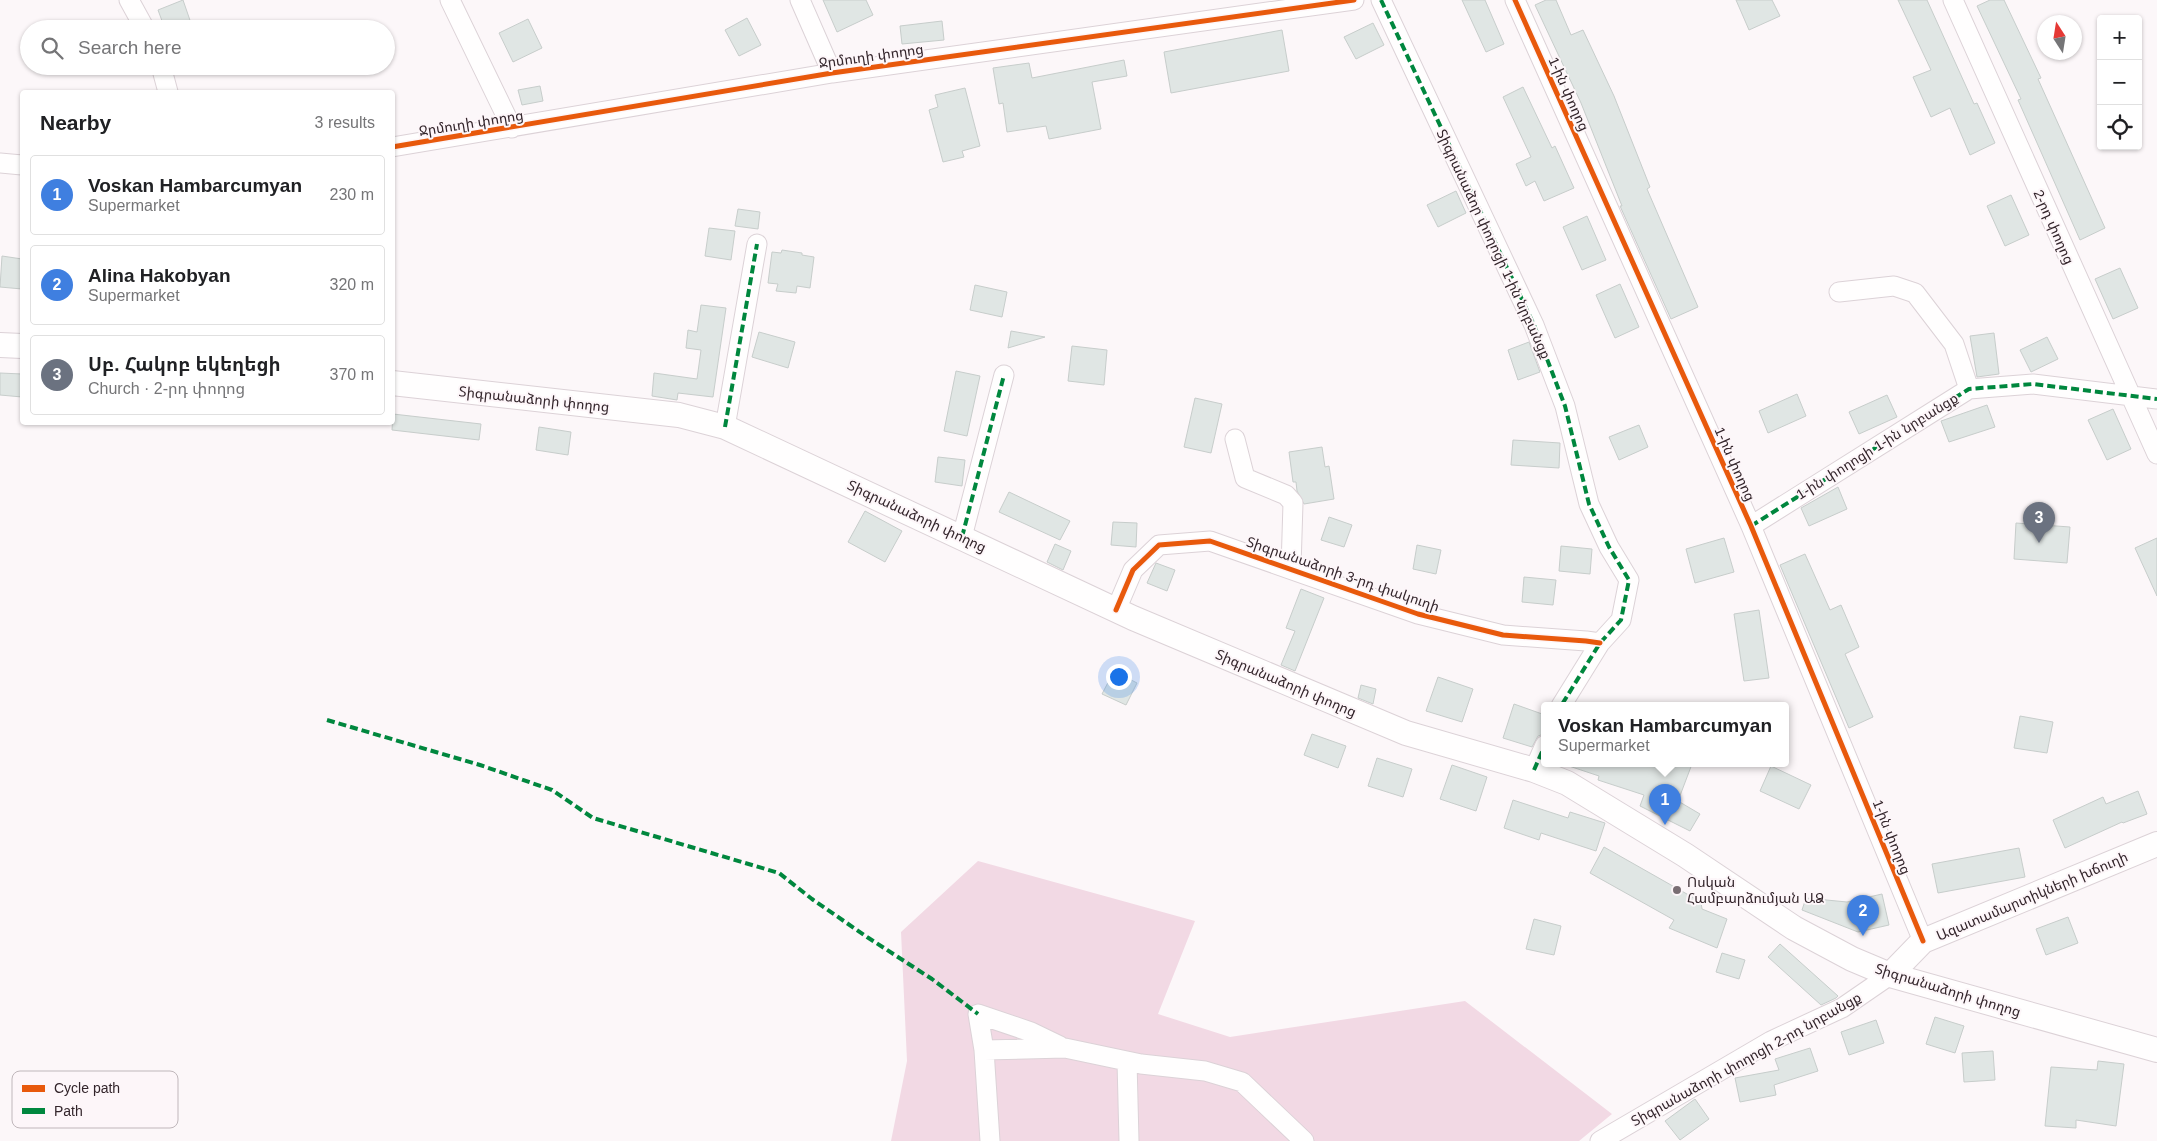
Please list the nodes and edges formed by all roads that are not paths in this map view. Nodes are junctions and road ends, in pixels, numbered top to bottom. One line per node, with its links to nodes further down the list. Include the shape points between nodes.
1 (129, 0): 8 (street)
2 (450, 0): 12 (street)
3 (800, 0): 9 (street)
4 (1354, 0): 9 (street, Ջրմուղի փողոց)
5 (1381, 0): 32 (street, Տիգրանաձոր փողոցի 1-ին նրբանցք, via 1534,325 1565,406 1589,504 1629,580 1621,620)
6 (1515, 0): 28 (street, 1-ին փողոց)
7 (1953, 0): 23 (street, 2-րդ փողոց)
8 (140, 20)
9 (832, 73): 12 (street, Ջրմուղի փողոց)
10 (163, 75): 11 (street)
11 (167, 90)
12 (512, 128): 13 (street, Ջրմուղի փողոց)
13 (395, 147)
14 (0, 163): 15 (street)
15 (20, 164)
16 (757, 244): 25 (street)
17 (1839, 292): 22 (street, via 1894,286 1915,293 1954,344)
18 (0, 344): 19 (main road)
19 (20, 346)
20 (1004, 375): 29 (street)
21 (395, 383): 25 (main road, Տիգրանաձորի փողոց, via 679,415)
22 (1969, 389): 23 (street, 1-ին փողոցի 1-ին նրբանցք, via 2033,384); 28 (street, 1-ին փողոցի 1-ին նրբանցք)
23 (2130, 396): 24 (street, 1-ին փողոցի 1-ին նրբանցք); 27 (street, 2-րդ փողոց)
24 (2157, 398)
25 (725, 427): 29 (main road, Տիգրանաձորի փողոց)
26 (1235, 439): 30 (street, via 1244,478 1286,495 1293,503)
27 (2157, 454)
28 (1751, 526): 37 (street, 1-ին փողոց)
29 (962, 536): 31 (main road, Տիգրանաձորի փողոց)
30 (1291, 568): 31 (street, Տիգրանաձորի 3-րդ փակուղի, via 1210,541 1159,545 1133,570); 32 (street, Տիգրանաձորի 3-րդ փակուղի, via 1418,614 1494,633)
31 (1116, 610): 35 (main road, Տիգրանաձորի փողոց, via 1406,733)
32 (1600, 644): 33 (street, Տիգրանաձոր փողոցի 1-ին նրբանցք)
33 (1564, 702)
34 (1541, 754): 35 (street)
35 (1534, 770): 38 (main road, Տիգրանաձորի փողոց, via 1567,783 1794,928)
36 (2157, 844): 37 (main road, Ազատամարտիկների խճուղի)
37 (1922, 942): 38 (main road, Ազատամարտիկների խճուղի)
38 (1890, 975): 41 (main road, Տիգրանաձորի փողոց); 46 (street, Տիգրանաձորի փողոցի 2-րդ նրբանցք, via 1842,1008 1771,1041)
39 (1064, 1048): 40 (street); 40 (street, via 1031,1032 978,1014); 42 (street)
40 (984, 1050): 43 (street)
41 (2157, 1050)
42 (1127, 1061): 44 (street); 45 (street, via 1205,1071 1242,1082)
43 (990, 1141)
44 (1129, 1141)
45 (1304, 1141)
46 (1600, 1141)

